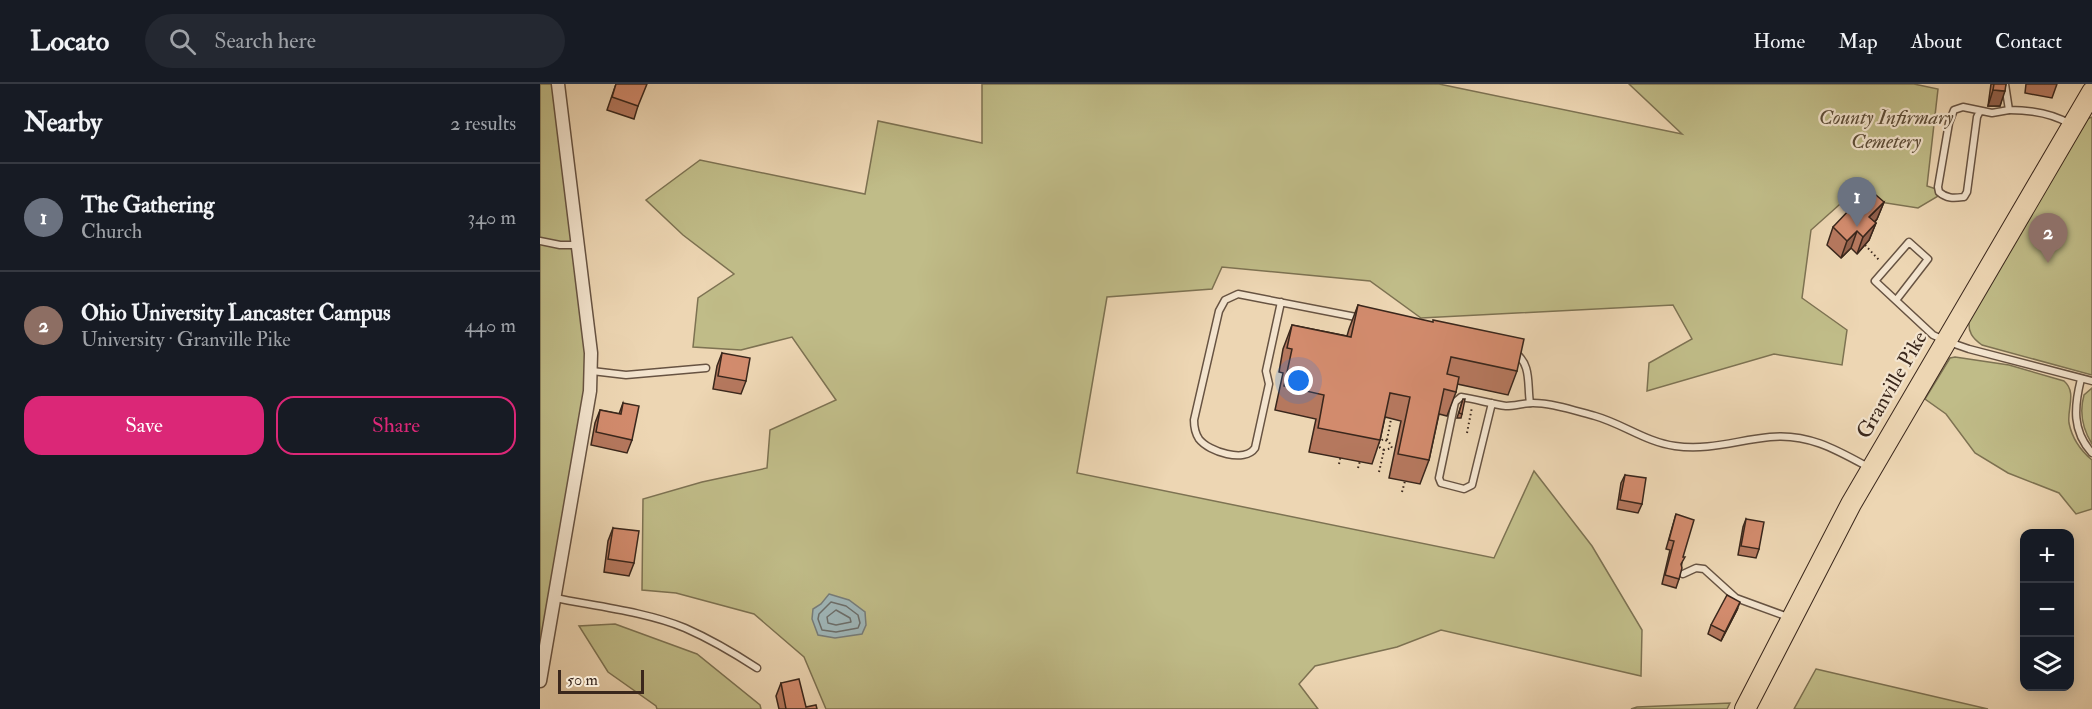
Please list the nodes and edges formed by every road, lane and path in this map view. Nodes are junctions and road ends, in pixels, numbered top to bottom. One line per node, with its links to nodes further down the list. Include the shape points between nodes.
1 (558, 84): 8 (street)
2 (2005, 84): 4 (lane)
3 (2091, 96): 6 (highway, Granville Pike)
4 (2009, 110): 5 (lane); 6 (lane, via 2050,115)
5 (1980, 111): 5 (lane, via 1963,107 1951,115 1938,187 1944,196 1964,197 1967,192)
6 (2073, 126): 14 (highway, Granville Pike)
7 (540, 242): 8 (lane)
8 (579, 245): 17 (street)
9 (1865, 245): 10 (path)
10 (1887, 267): 11 (lane, via 1875,280); 11 (lane, via 1909,242 1928,259)
11 (1897, 299): 14 (lane, via 1933,335)
12 (1281, 302): 12 (lane, via 1238,294 1220,307 1194,424 1200,440 1211,448 1240,456 1255,448); 13 (lane)
13 (1373, 320)
14 (1946, 341): 18 (lane); 32 (highway, Granville Pike)
15 (1503, 348): 21 (lane, via 1517,354 1527,365)
16 (705, 368): 17 (lane, via 626,375)
17 (592, 371): 37 (street)
18 (2081, 379): 19 (lane); 28 (lane, via 2076,424)
19 (2092, 381)
20 (1492, 403): 20 (lane, via 1461,397 1456,400 1441,483 1464,489 1472,485); 21 (lane)
21 (1530, 403): 32 (lane, via 1595,416 1650,441 1678,447 1712,447 1771,437 1807,439 1834,448)
22 (1472, 407): 24 (path)
23 (1391, 419): 25 (path)
24 (1467, 433)
25 (1386, 440): 26 (path, via 1392,448); 26 (path, via 1379,443)
26 (1384, 450): 33 (path)
27 (1341, 453): 30 (path)
28 (2092, 453)
29 (1360, 461): 31 (path)
30 (1339, 464)
31 (1358, 468)
32 (1871, 469): 38 (highway, Granville Pike)
33 (1379, 472)
34 (1405, 481): 35 (path)
35 (1402, 492)
36 (1683, 574): 38 (lane, via 1704,569 1736,598)
37 (555, 598): 39 (lane, via 683,628); 40 (street)
38 (1792, 618): 41 (highway, Granville Pike)
39 (757, 668)
40 (540, 681)
41 (1745, 709)

